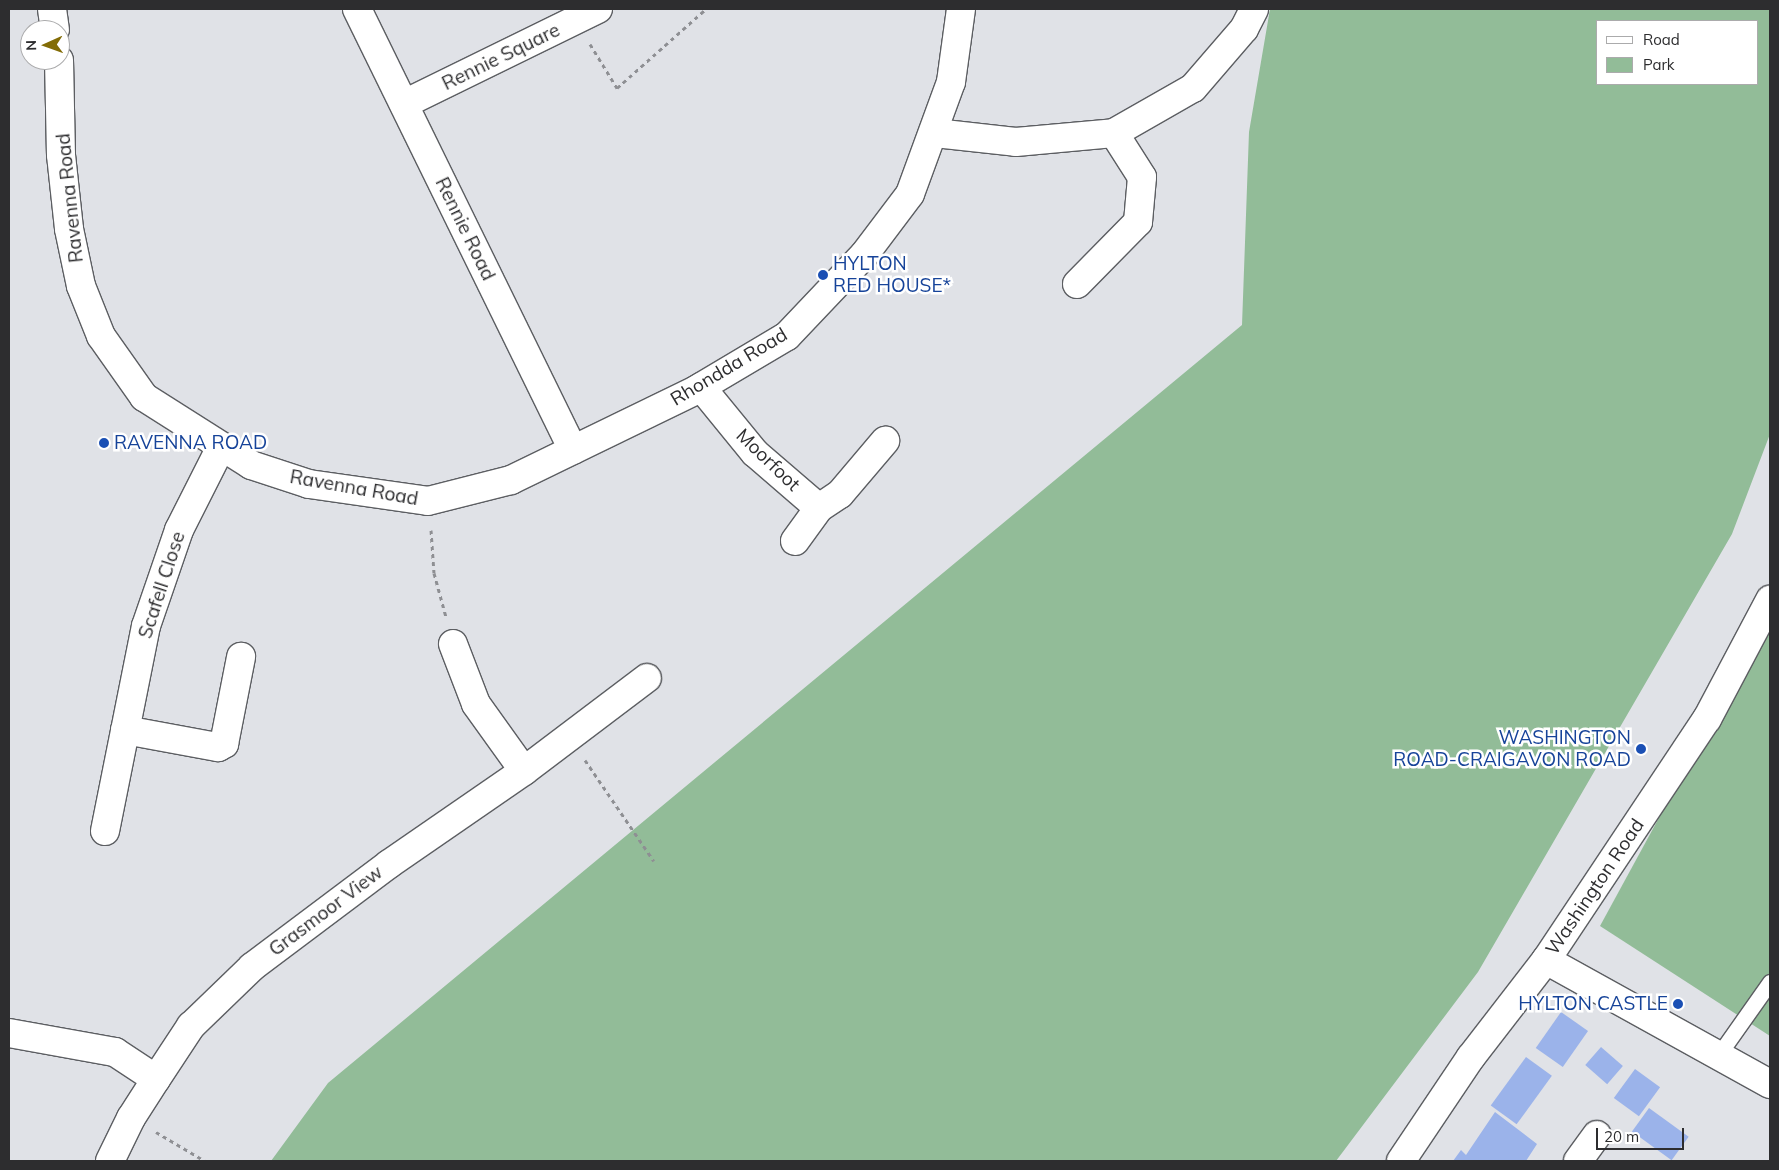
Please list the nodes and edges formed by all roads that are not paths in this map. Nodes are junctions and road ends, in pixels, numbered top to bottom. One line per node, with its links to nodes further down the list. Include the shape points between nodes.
1 (357, 9): 6 (street, Rennie Road)
2 (961, 9): 7 (street, Rhondda Road, via 951,82)
3 (1254, 9): 8 (street, via 1244,30 1193,88)
4 (587, 14): 6 (street, Rennie Square)
5 (60, 70): 12 (street, Ravenna Road, via 61,155 69,229 81,286 100,336 144,397)
6 (404, 104): 13 (street, Rennie Road)
7 (935, 133): 8 (street, via 1016,142); 10 (street, Rhondda Road, via 910,194 864,255 787,336)
8 (1114, 133): 9 (street, via 1142,177 1138,222)
9 (1078, 284)
10 (701, 387): 13 (street, Rhondda Road); 14 (street, Moorfoot, via 755,453)
11 (886, 442): 14 (street, via 840,494)
12 (221, 447): 13 (street, Ravenna Road, via 251,465 308,484 428,501 511,480); 20 (street, Scafell Close, via 180,530 146,626)
13 (573, 450)
14 (818, 508): 15 (street)
15 (794, 541)
16 (1770, 600): 23 (street, Washington Road, via 1707,720)
17 (452, 644): 21 (street, via 476,704)
18 (241, 657): 20 (street, via 224,744 218,747)
19 (647, 678): 21 (street, Grasmoor View)
20 (126, 730): 22 (street, Scafell Close)
21 (524, 771): 27 (street, Grasmoor View, via 389,864 252,966 191,1026)
22 (105, 831)
23 (1546, 960): 26 (street); 31 (street, Washington Road, via 1471,1057)
24 (1770, 982): 26 (lane)
25 (9, 1033): 27 (street, via 115,1052)
26 (1717, 1057): 28 (street)
27 (156, 1079): 30 (street, Grasmoor View, via 131,1118)
28 (1770, 1084)
29 (1596, 1135): 32 (street)
30 (110, 1161)
31 (1401, 1161)
32 (1578, 1161)

